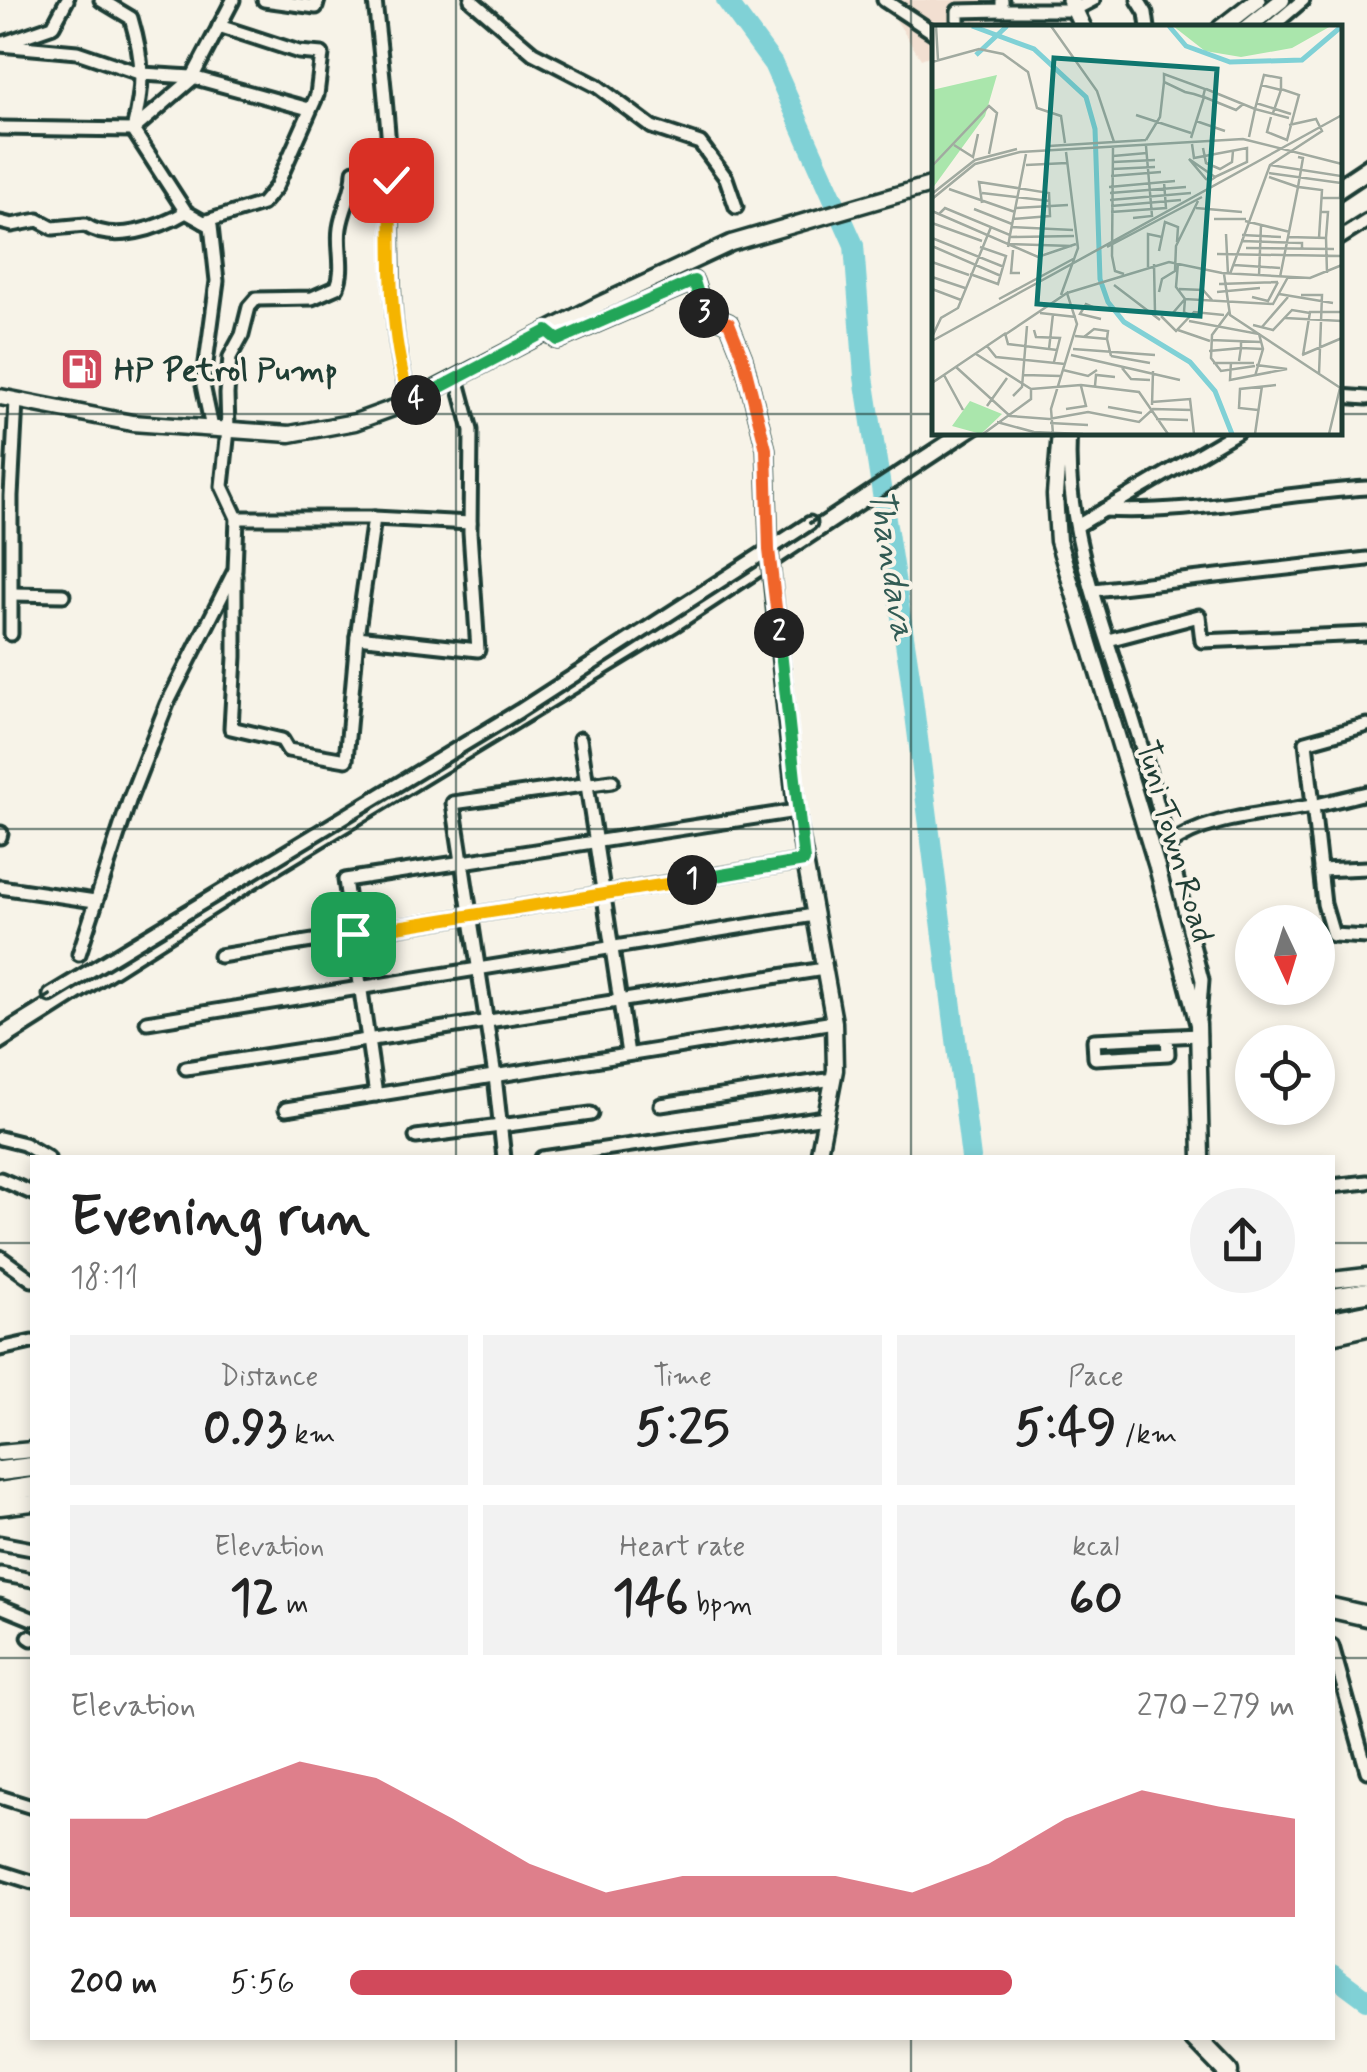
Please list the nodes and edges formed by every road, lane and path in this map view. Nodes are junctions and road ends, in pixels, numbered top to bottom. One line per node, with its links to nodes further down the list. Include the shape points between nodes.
1 (67, 0): 23 (street, via 52,26)
2 (101, 0): 24 (street, via 131,18)
3 (233, 0): 21 (street)
4 (264, 0): 5 (street, via 316,6)
5 (318, 0)
6 (376, 0): 43 (street, via 391,180 390,296)
7 (470, 0): 31 (street, via 533,53 597,86 652,126 700,143 726,178)
8 (884, 0): 22 (street)
9 (1094, 0): 15 (street)
10 (1138, 0): 17 (street)
11 (1256, 0): 18 (main road)
12 (1282, 0): 19 (street)
13 (1303, 0): 20 (street)
14 (1002, 5): 15 (street); 16 (street)
15 (1072, 5)
16 (963, 6)
17 (1148, 25)
18 (1225, 25)
19 (1251, 25)
20 (1274, 25)
21 (219, 26): 25 (street); 26 (street, via 322,54 317,94)
22 (932, 31)
23 (0, 45): 24 (street, via 76,52)
24 (142, 74): 25 (street); 28 (street)
25 (192, 77): 26 (street); 28 (street)
26 (308, 109): 35 (street, via 276,187 262,204)
27 (0, 128): 28 (street)
28 (133, 130): 32 (street)
29 (354, 171): 44 (street, via 340,230 338,286 312,298 256,299 249,307 230,357)
30 (932, 185): 37 (street, via 736,241)
31 (736, 207)
32 (186, 212): 34 (street, via 161,226 110,234 85,224); 35 (street)
33 (1367, 221): 36 (street)
34 (0, 222)
35 (204, 222): 44 (street, via 211,226 217,281 202,385)
36 (1342, 237)
37 (547, 331): 38 (street); 55 (street, via 558,340 694,281 704,314 729,323 743,358 766,449)
38 (457, 378): 43 (street); 52 (street, via 471,430)
39 (1342, 396): 41 (street)
40 (0, 398): 42 (street)
41 (1367, 398)
42 (16, 401): 44 (street, via 132,423); 59 (street)
43 (410, 402): 44 (street, via 355,422 290,434)
44 (220, 429): 50 (street, via 222,486)
45 (1060, 435): 96 (street, Tuni Town Road, via 1058,542)
46 (1070, 435): 54 (street)
47 (1231, 435): 49 (street)
48 (1367, 488): 49 (street, via 1151,512)
49 (1104, 510): 54 (street)
50 (237, 518): 51 (street); 57 (street)
51 (374, 518): 52 (street); 63 (street)
52 (470, 523): 63 (street, via 478,650)
53 (810, 523): 55 (street)
54 (1076, 526): 58 (street)
55 (769, 550): 71 (street); 91 (street)
56 (1367, 559): 58 (street)
57 (235, 570): 63 (street, via 231,728 282,740 288,750 346,760); 80 (street, via 168,704)
58 (1094, 590): 64 (street)
59 (12, 594): 60 (street); 61 (street)
60 (62, 595)
61 (12, 634)
62 (1367, 634): 64 (street, via 1202,641 1199,616)
63 (357, 637)
64 (1108, 640): 73 (street)
65 (1367, 725): 70 (street, via 1306,742)
66 (580, 739): 68 (street)
67 (612, 781): 68 (street)
68 (587, 785): 72 (street); 75 (street, via 453,804)
69 (1367, 793): 70 (street)
70 (1311, 806): 73 (street, via 1189,830); 77 (street)
71 (796, 811): 72 (street); 74 (street)
72 (596, 842): 75 (street); 79 (street)
73 (1167, 846): 96 (street, via 1202,980)
74 (804, 861): 79 (street); 81 (street)
75 (462, 862): 82 (street); 83 (street, via 345,880)
76 (1367, 868): 77 (street)
77 (1320, 870): 84 (street, via 1333,936)
78 (0, 887): 80 (street)
79 (604, 894): 82 (street); 85 (street)
80 (95, 901): 86 (street)
81 (814, 915): 85 (street); 89 (street)
82 (470, 916): 83 (street); 88 (street)
83 (353, 934): 87 (street); 90 (street)
84 (1367, 938)
85 (612, 948): 88 (street); 92 (street)
86 (79, 954)
87 (220, 956)
88 (478, 969): 90 (street); 93 (street)
89 (824, 969): 92 (street); 95 (street)
90 (361, 988): 94 (street); 98 (street)
91 (50, 995)
92 (620, 1000): 93 (street); 99 (street)
93 (486, 1021): 98 (street); 101 (street)
94 (147, 1022)
95 (834, 1022): 99 (street); 102 (street)
96 (1199, 1029): 97 (street); 117 (street, Tuni Town Road)
97 (1167, 1036): 97 (street, via 1168,1054 1095,1058 1094,1040)
98 (368, 1040): 100 (street); 103 (street)
99 (628, 1054): 101 (street)
100 (186, 1068)
101 (495, 1076): 103 (street); 108 (street)
102 (833, 1080): 104 (street); 107 (street)
103 (376, 1095): 105 (street)
104 (661, 1105)
105 (286, 1109)
106 (590, 1114): 108 (street)
107 (825, 1117): 111 (street); 116 (street)
108 (501, 1126): 109 (street); 113 (street)
109 (416, 1137)
110 (0, 1138): 112 (street)
111 (644, 1143): 114 (street); 115 (street)
112 (43, 1155)
113 (504, 1155)
114 (562, 1155)
115 (646, 1155)
116 (819, 1155)
117 (1201, 1155)
118 (0, 1179): 121 (street)
119 (1367, 1182): 120 (street)
120 (1335, 1186)
121 (30, 1191)
122 (0, 1258): 124 (street)
123 (1367, 1276): 125 (street)
124 (30, 1279)
125 (1335, 1280)
126 (1367, 1292): 127 (main road)
127 (1335, 1297)
128 (1367, 1314): 129 (main road)
129 (1335, 1320)
130 (1367, 1328): 131 (street)
131 (1335, 1335)
132 (30, 1342): 133 (street)
133 (0, 1349)
134 (30, 1450): 135 (street)
135 (0, 1453)
136 (30, 1467): 137 (main road)
137 (0, 1472)
138 (30, 1488): 139 (main road)
139 (0, 1492)
140 (30, 1503): 141 (street)
141 (0, 1507)
142 (0, 1543): 143 (street)
143 (30, 1549)
144 (0, 1574): 145 (street)
145 (30, 1580)
146 (0, 1606): 149 (street)
147 (1335, 1609): 148 (main road)
148 (1367, 1616)
149 (30, 1618)
150 (1335, 1657): 151 (street)
151 (1367, 1772)
152 (0, 1797): 153 (street)
153 (30, 1806)
154 (0, 1872): 155 (street)
155 (30, 1881)
156 (1197, 2040): 157 (main road)
157 (1228, 2072)

